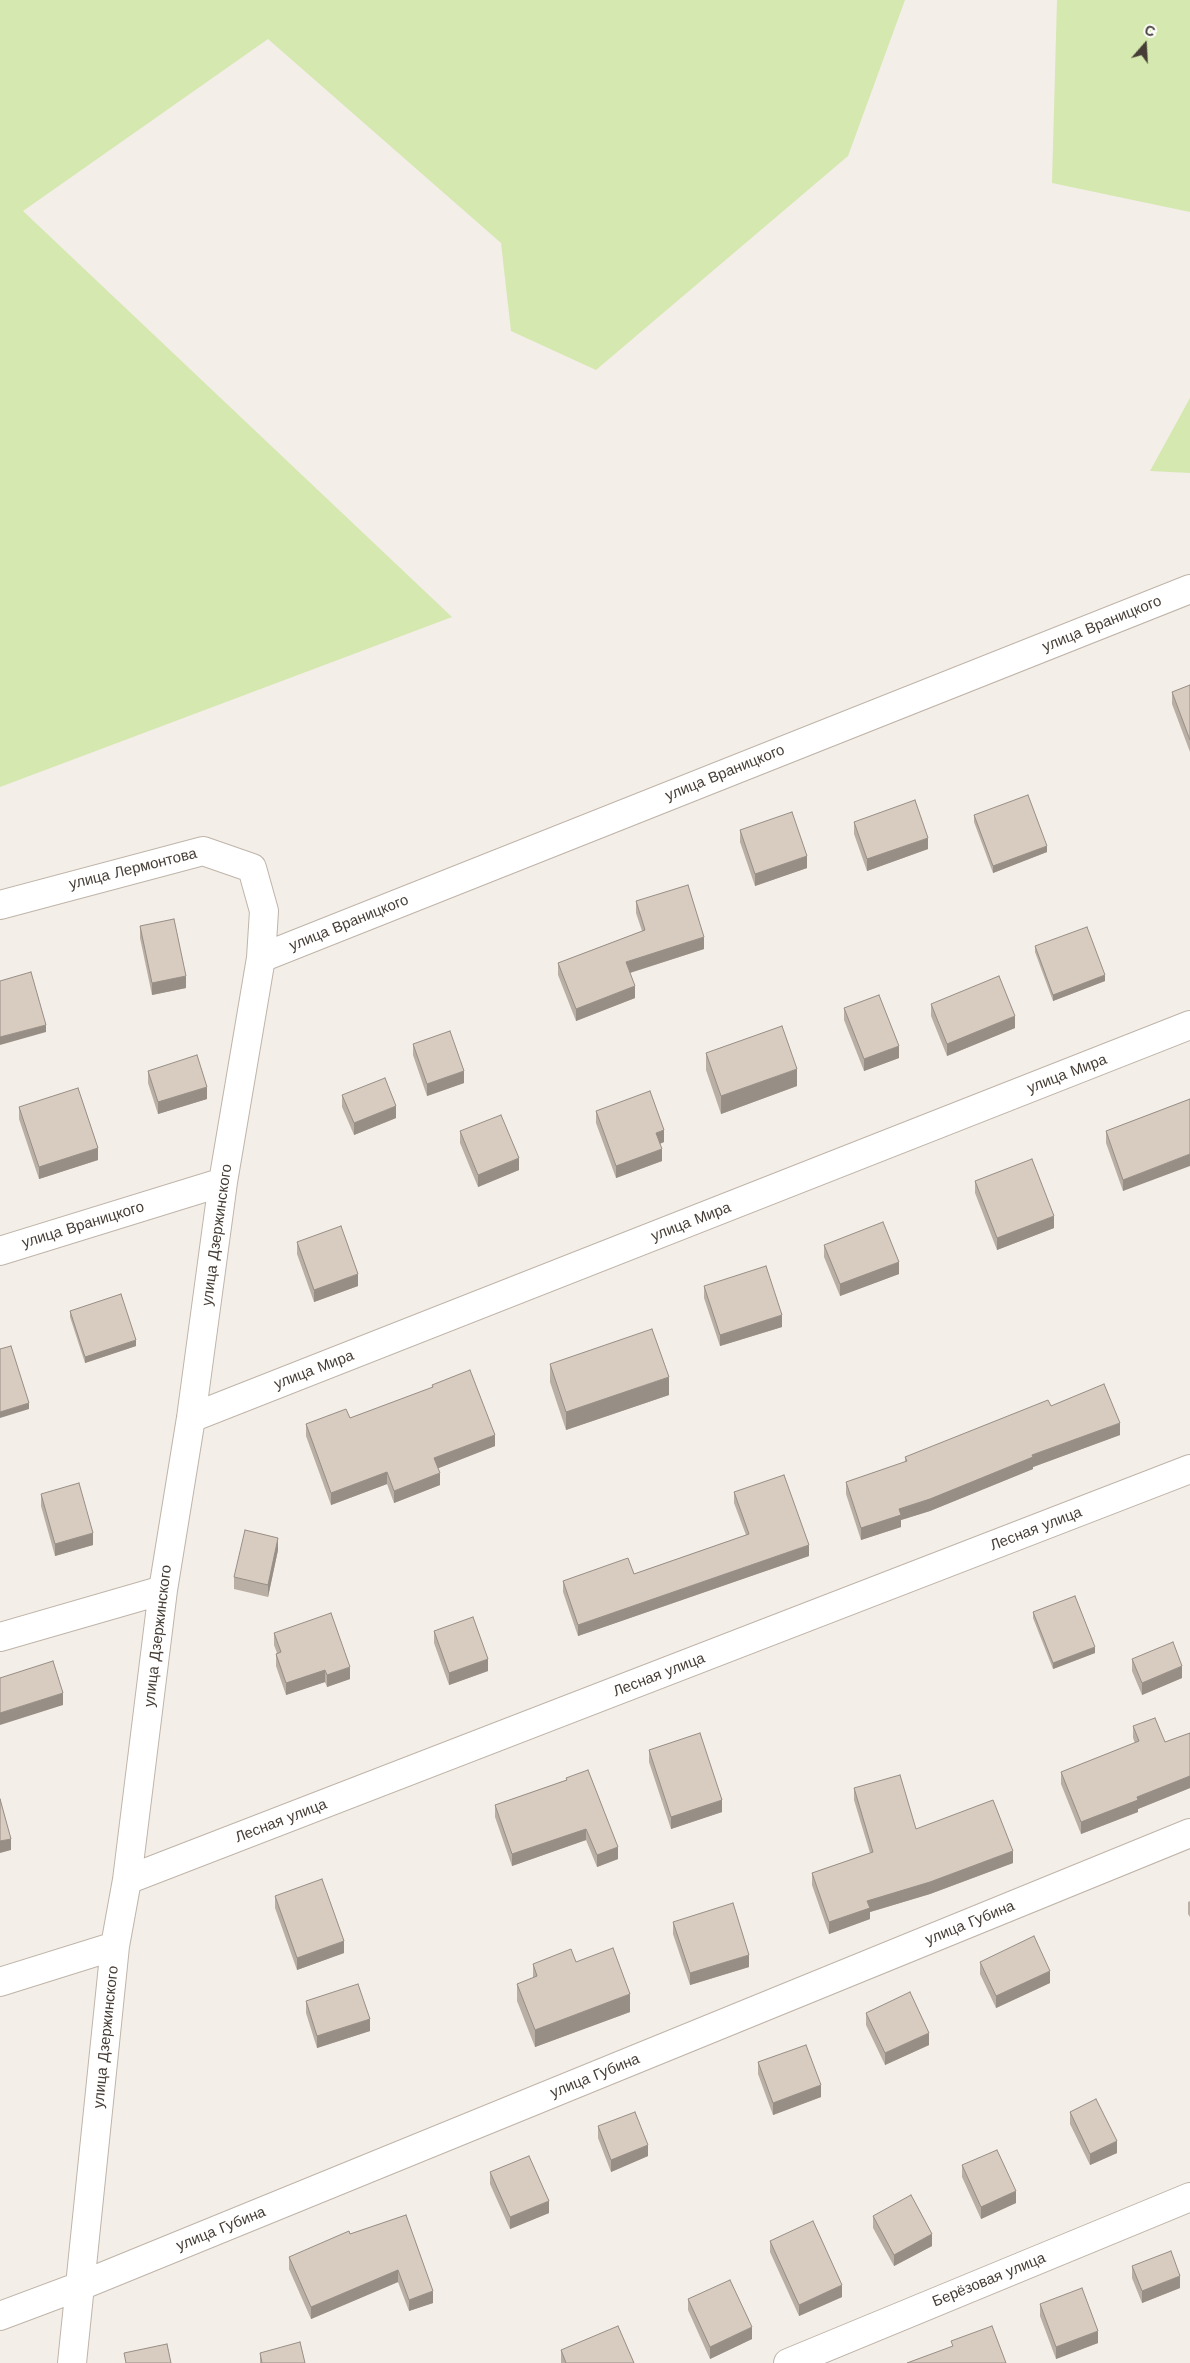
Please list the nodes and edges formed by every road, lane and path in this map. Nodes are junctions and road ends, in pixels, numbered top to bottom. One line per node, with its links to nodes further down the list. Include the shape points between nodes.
1 (1190, 589): 4 (street, улица Враницкого)
2 (0, 905): 3 (street, улица Лермонтова, via 203,851 252,868)
3 (264, 911): 4 (street, улица Дзержинского)
4 (261, 958): 6 (street, улица Дзержинского)
5 (1190, 1025): 8 (street, улица Мира)
6 (223, 1182): 7 (street, улица Враницкого); 8 (street, улица Дзержинского)
7 (0, 1251)
8 (191, 1418): 10 (street, улица Дзержинского)
9 (1190, 1469): 13 (street, Лесная улица)
10 (163, 1590): 11 (street); 13 (street, улица Дзержинского)
11 (0, 1636)
12 (1190, 1833): 17 (street, улица Губина)
13 (127, 1880): 14 (street, улица Дзержинского)
14 (115, 1946): 15 (street); 17 (street, улица Дзержинского)
15 (0, 1982)
16 (1190, 2197): 20 (street, Берёзовая улица)
17 (80, 2286): 18 (street, улица Губина); 19 (street, улица Дзержинского)
18 (0, 2316)
19 (72, 2363)
20 (788, 2363)

